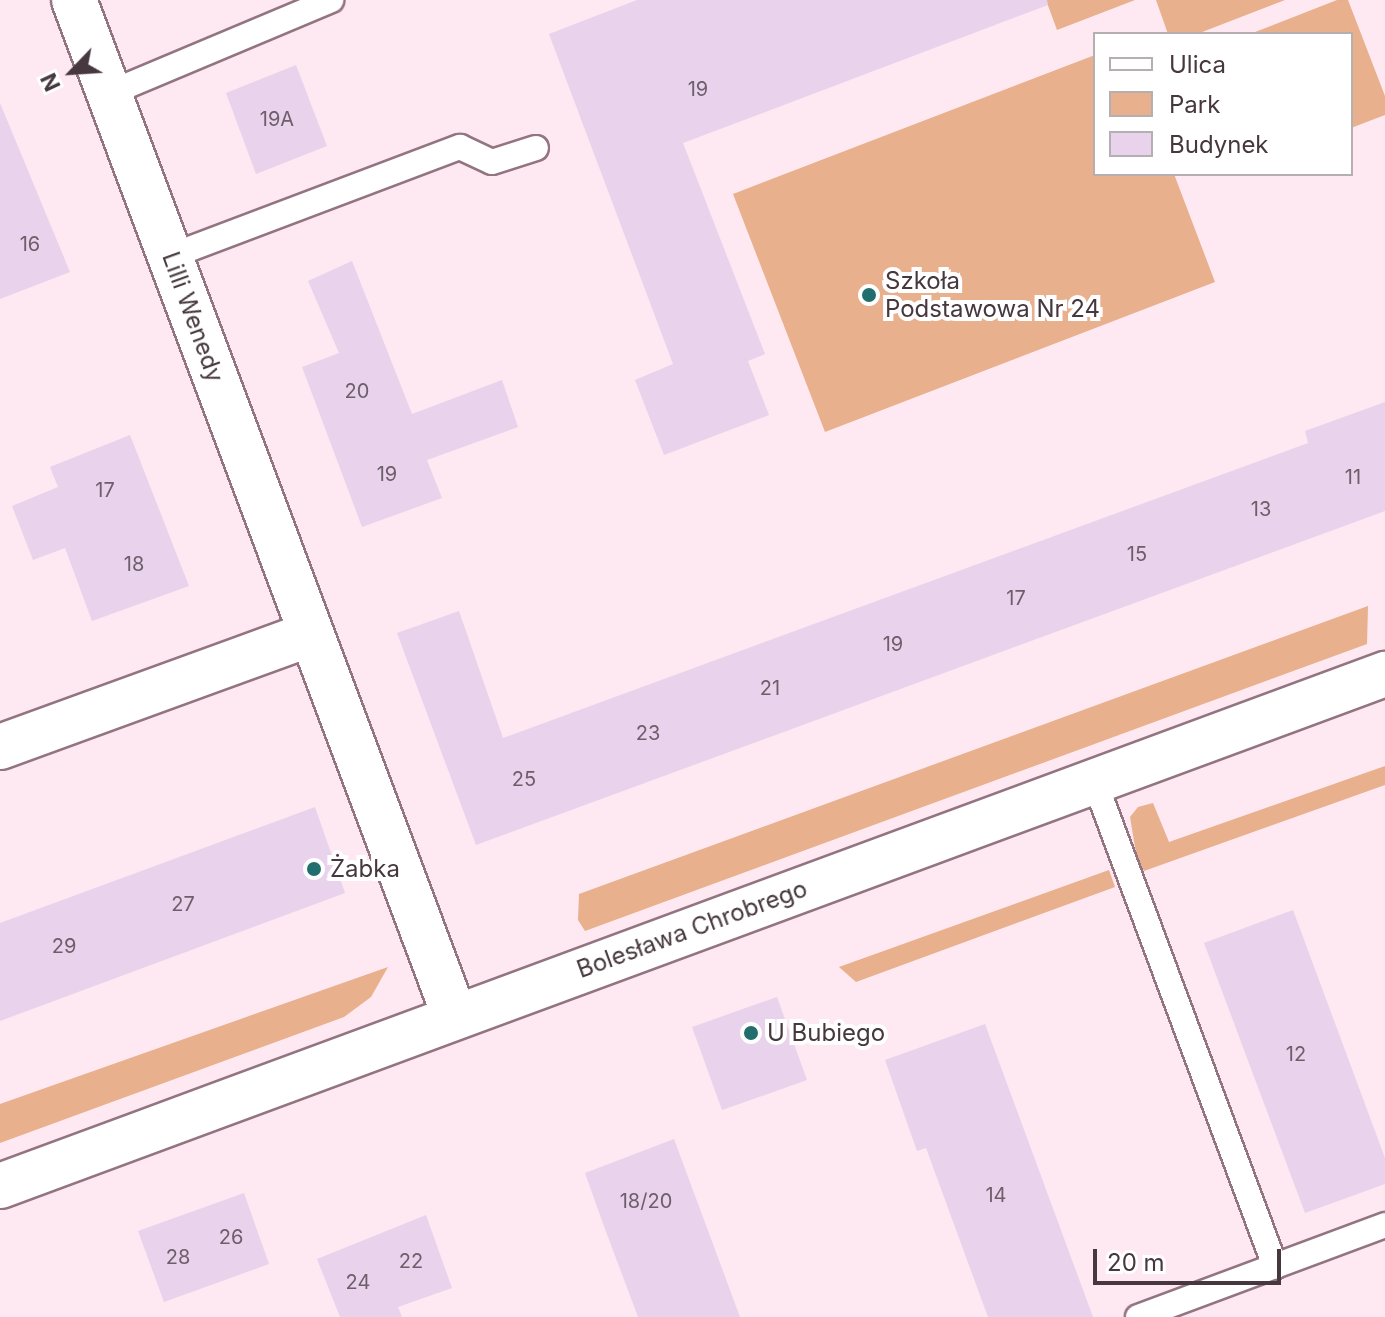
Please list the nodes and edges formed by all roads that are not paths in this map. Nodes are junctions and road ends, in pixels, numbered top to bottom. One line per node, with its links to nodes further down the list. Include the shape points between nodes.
1 (74, 0): 3 (street, Lilli Wenedy)
2 (331, 0): 3 (lane)
3 (110, 93): 5 (street, Lilli Wenedy)
4 (536, 148): 5 (lane, via 492,162 460,147)
5 (171, 256): 6 (street, Lilli Wenedy)
6 (311, 634): 8 (street); 10 (street, Lilli Wenedy)
7 (1385, 674): 9 (street, Bolesława Chrobrego)
8 (0, 747)
9 (1094, 780): 10 (street, Bolesława Chrobrego); 13 (lane)
10 (455, 1017): 11 (street, Bolesława Chrobrego)
11 (0, 1186)
12 (1385, 1225): 13 (lane)
13 (1275, 1266): 14 (lane)
14 (1138, 1317)

